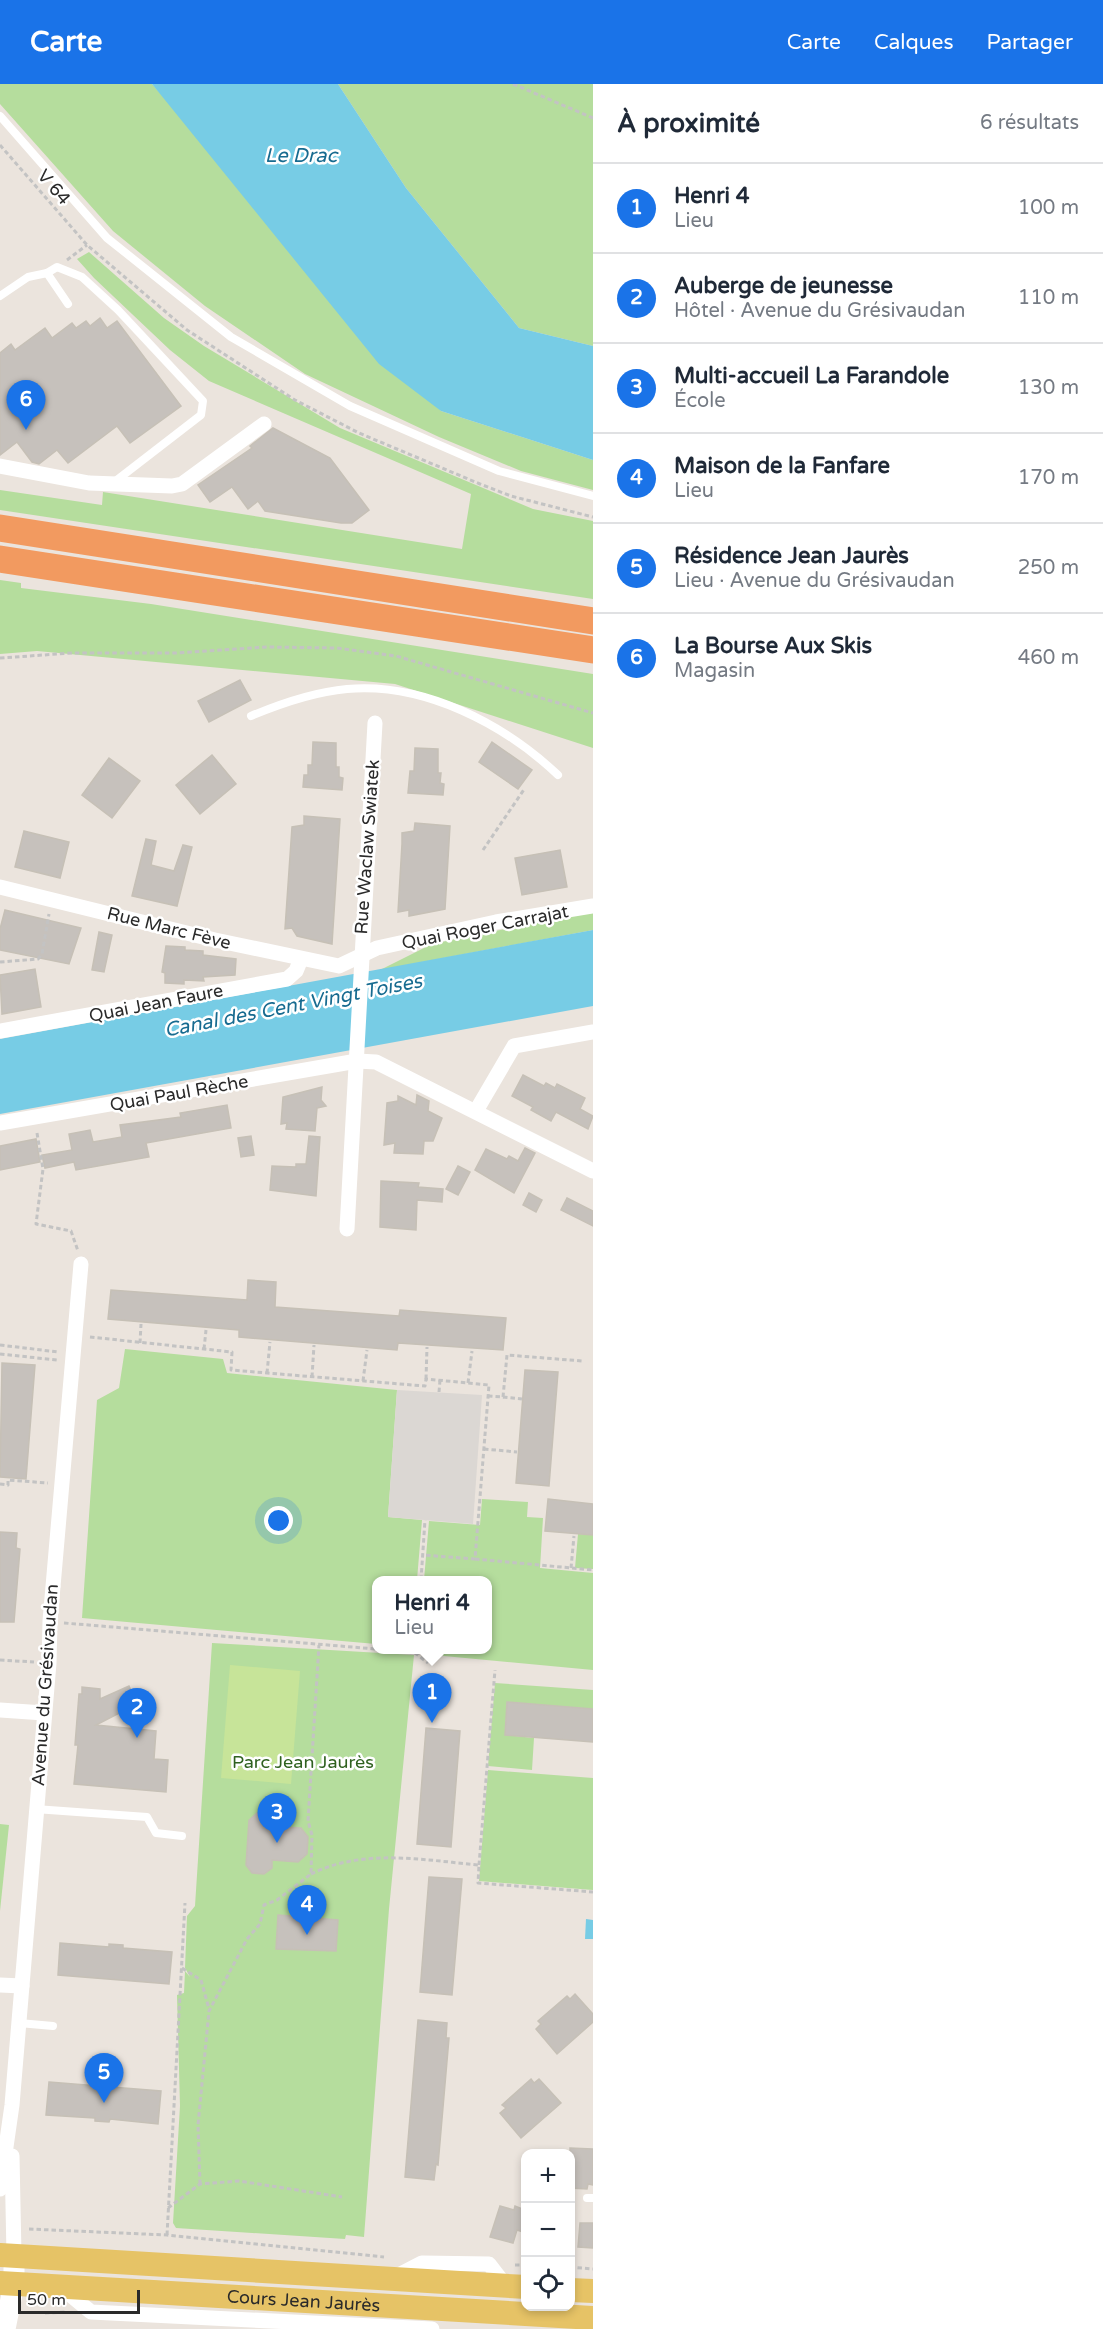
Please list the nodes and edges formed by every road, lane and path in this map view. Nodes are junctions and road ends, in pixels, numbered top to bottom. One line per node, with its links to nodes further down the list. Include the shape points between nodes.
1 (513, 84): 3 (path)
2 (0, 116): 12 (lane, via 108,238 231,336 350,406 499,471)
3 (593, 118)
4 (0, 146): 5 (path, V 64, via 87,245)
5 (57, 267): 6 (lane); 11 (lane, via 82,277 118,310 203,401 201,415)
6 (47, 273): 7 (lane, via 28,277); 8 (lane)
7 (0, 296)
8 (68, 304)
9 (264, 424): 11 (street, via 182,484)
10 (0, 466): 11 (street)
11 (110, 485)
12 (593, 496)
13 (0, 528): 15 (highway)
14 (0, 559): 18 (highway)
15 (516, 608): 16 (highway, via 547,602); 17 (highway)
16 (593, 609)
17 (593, 621)
18 (593, 650)
19 (0, 658): 20 (path, via 267,647 337,648 396,656)
20 (593, 713)
21 (251, 716): 23 (lane, via 337,690 378,688 455,708 490,724)
22 (375, 723): 31 (street, Rue Waclaw Swiatek)
23 (558, 775)
24 (525, 788): 25 (path)
25 (483, 849)
26 (0, 887): 27 (street, Rue Marc Fève)
27 (51, 900): 29 (street, Rue Marc Fève); 30 (path, via 38,959)
28 (593, 906): 31 (street, Quai Roger Carrajat, via 377,948)
29 (301, 959): 32 (street, Rue Marc Fève); 33 (street, Quai Jean Faure, via 296,971 286,979)
30 (0, 962)
31 (360, 963): 32 (street, Quai Roger Carrajat); 35 (street, Rue Waclaw Swiatek)
32 (339, 966)
33 (0, 1031)
34 (593, 1032): 36 (street, via 514,1046)
35 (357, 1056): 36 (street); 37 (street, Quai Paul Rèche); 40 (street, Rue Waclaw Swiatek)
36 (476, 1111): 39 (street)
37 (34, 1117): 38 (street, Quai Paul Rèche); 41 (path, via 43,1168 36,1224 71,1231)
38 (0, 1123)
39 (593, 1171)
40 (347, 1230)
41 (81, 1264): 44 (street, Avenue du Grésivaudan)
42 (141, 1324): 46 (path)
43 (207, 1330): 50 (path)
44 (73, 1335): 46 (path); 54 (street, Avenue du Grésivaudan)
45 (270, 1342): 56 (path)
46 (140, 1343): 50 (path)
47 (0, 1345): 54 (path)
48 (314, 1345): 57 (path)
49 (427, 1347): 58 (path)
50 (204, 1349): 56 (path, via 232,1352 231,1370)
51 (367, 1350): 60 (path)
52 (472, 1351): 61 (path)
53 (0, 1354): 54 (path)
54 (71, 1357): 69 (street, Avenue du Grésivaudan)
55 (582, 1361): 64 (path, via 507,1355)
56 (267, 1373): 57 (path)
57 (312, 1377): 60 (path)
58 (426, 1379): 59 (path); 60 (path, via 425,1386)
59 (440, 1380): 61 (path); 62 (path)
60 (363, 1381)
61 (468, 1383): 63 (path, via 489,1385)
62 (439, 1392)
63 (488, 1396): 64 (path); 66 (path)
64 (503, 1397): 65 (path)
65 (522, 1399)
66 (484, 1449): 67 (path); 73 (path)
67 (517, 1452)
68 (0, 1484): 69 (path, via 8,1485 8,1480)
69 (60, 1484): 77 (street, Avenue du Grésivaudan)
70 (425, 1520): 72 (path)
71 (574, 1536): 74 (path)
72 (423, 1555): 73 (path); 76 (path)
73 (475, 1559): 74 (path)
74 (571, 1568): 75 (path)
75 (593, 1570)
76 (421, 1576)
77 (50, 1622): 78 (path); 82 (street, Avenue du Grésivaudan)
78 (319, 1645): 79 (path); 90 (path, via 308,1821 312,1835)
79 (372, 1649)
80 (419, 1654): 83 (path)
81 (0, 1660): 82 (path)
82 (49, 1663): 86 (street, Avenue du Grésivaudan)
83 (428, 1664)
84 (495, 1670): 89 (path)
85 (0, 1710): 86 (street)
86 (44, 1713): 87 (street, Avenue du Grésivaudan)
87 (36, 1809): 88 (lane, via 147,1817 156,1833); 95 (street, Avenue du Grésivaudan)
88 (182, 1836)
89 (479, 1865): 90 (path, via 382,1857 345,1860); 91 (path, via 478,1883)
90 (311, 1874): 96 (path, via 264,1905 260,1924 247,1939)
91 (593, 1892)
92 (185, 1903): 93 (path)
93 (182, 1968): 96 (path, via 201,1980); 103 (path)
94 (0, 1985): 95 (street)
95 (22, 1986): 97 (street, Avenue du Grésivaudan)
96 (209, 2011): 100 (path, via 198,2125)
97 (19, 2023): 98 (lane); 99 (street, Avenue du Grésivaudan)
98 (53, 2026)
99 (12, 2105): 101 (street, Avenue du Grésivaudan); 107 (street, Avenue du Grésivaudan)
100 (200, 2184): 102 (path, via 239,2181); 103 (path)
101 (0, 2189)
102 (342, 2197)
103 (168, 2208): 105 (path)
104 (27, 2229): 105 (path)
105 (167, 2235): 108 (path)
106 (575, 2267): 109 (path)
107 (9, 2269): 108 (main road, Cours Jean Jaurès); 110 (main road, Cours Jean Jaurès); 116 (main road)
108 (387, 2269): 111 (main road, Cours Jean Jaurès)
109 (593, 2269)
110 (60, 2286): 115 (main road, Cours Jean Jaurès); 117 (street, Cours Jean Jaurès, via 91,2312)
111 (516, 2287)
112 (575, 2290): 113 (main road)
113 (593, 2291)
114 (593, 2318): 115 (main road, Cours Jean Jaurès)
115 (542, 2322)
116 (4, 2329)
117 (432, 2329)

